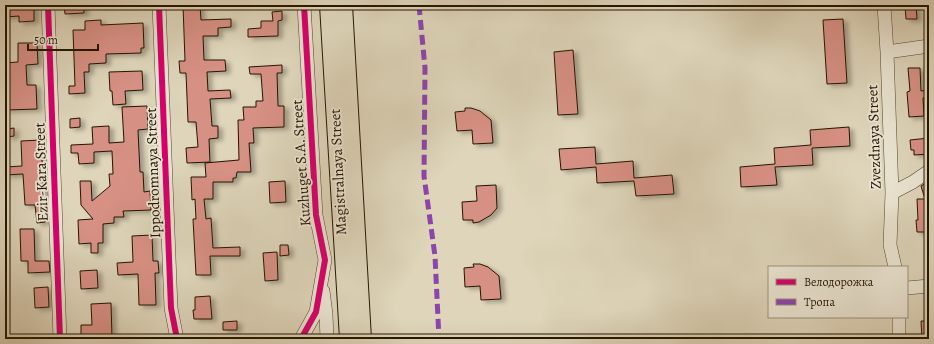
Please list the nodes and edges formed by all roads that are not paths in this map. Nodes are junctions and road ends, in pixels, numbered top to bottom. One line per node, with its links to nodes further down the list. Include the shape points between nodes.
1 (48, 5): 16 (street, Ezir-Kara Street)
2 (159, 5): 17 (street, Ippodromnaya Street, via 171,308)
3 (304, 5): 12 (street, Kuzhuget S.A. Street, via 316,215 325,260)
4 (328, 5): 20 (main road, Magistralnaya Street)
5 (344, 5): 21 (main road, Magistralnaya Street)
6 (884, 5): 8 (street, Zvezdnaya Street)
7 (929, 46): 8 (street)
8 (887, 52): 10 (street, Zvezdnaya Street)
9 (929, 171): 10 (street)
10 (892, 193): 11 (street, Zvezdnaya Street, via 890,245)
11 (895, 266)
12 (321, 278): 18 (street, Kuzhuget S.A. Street, via 316,312); 19 (street)
13 (929, 286): 14 (street)
14 (908, 288)
15 (899, 318): 22 (street)
16 (60, 339)
17 (177, 339)
18 (301, 339)
19 (328, 339)
20 (348, 339)
21 (363, 339)
22 (899, 339)

